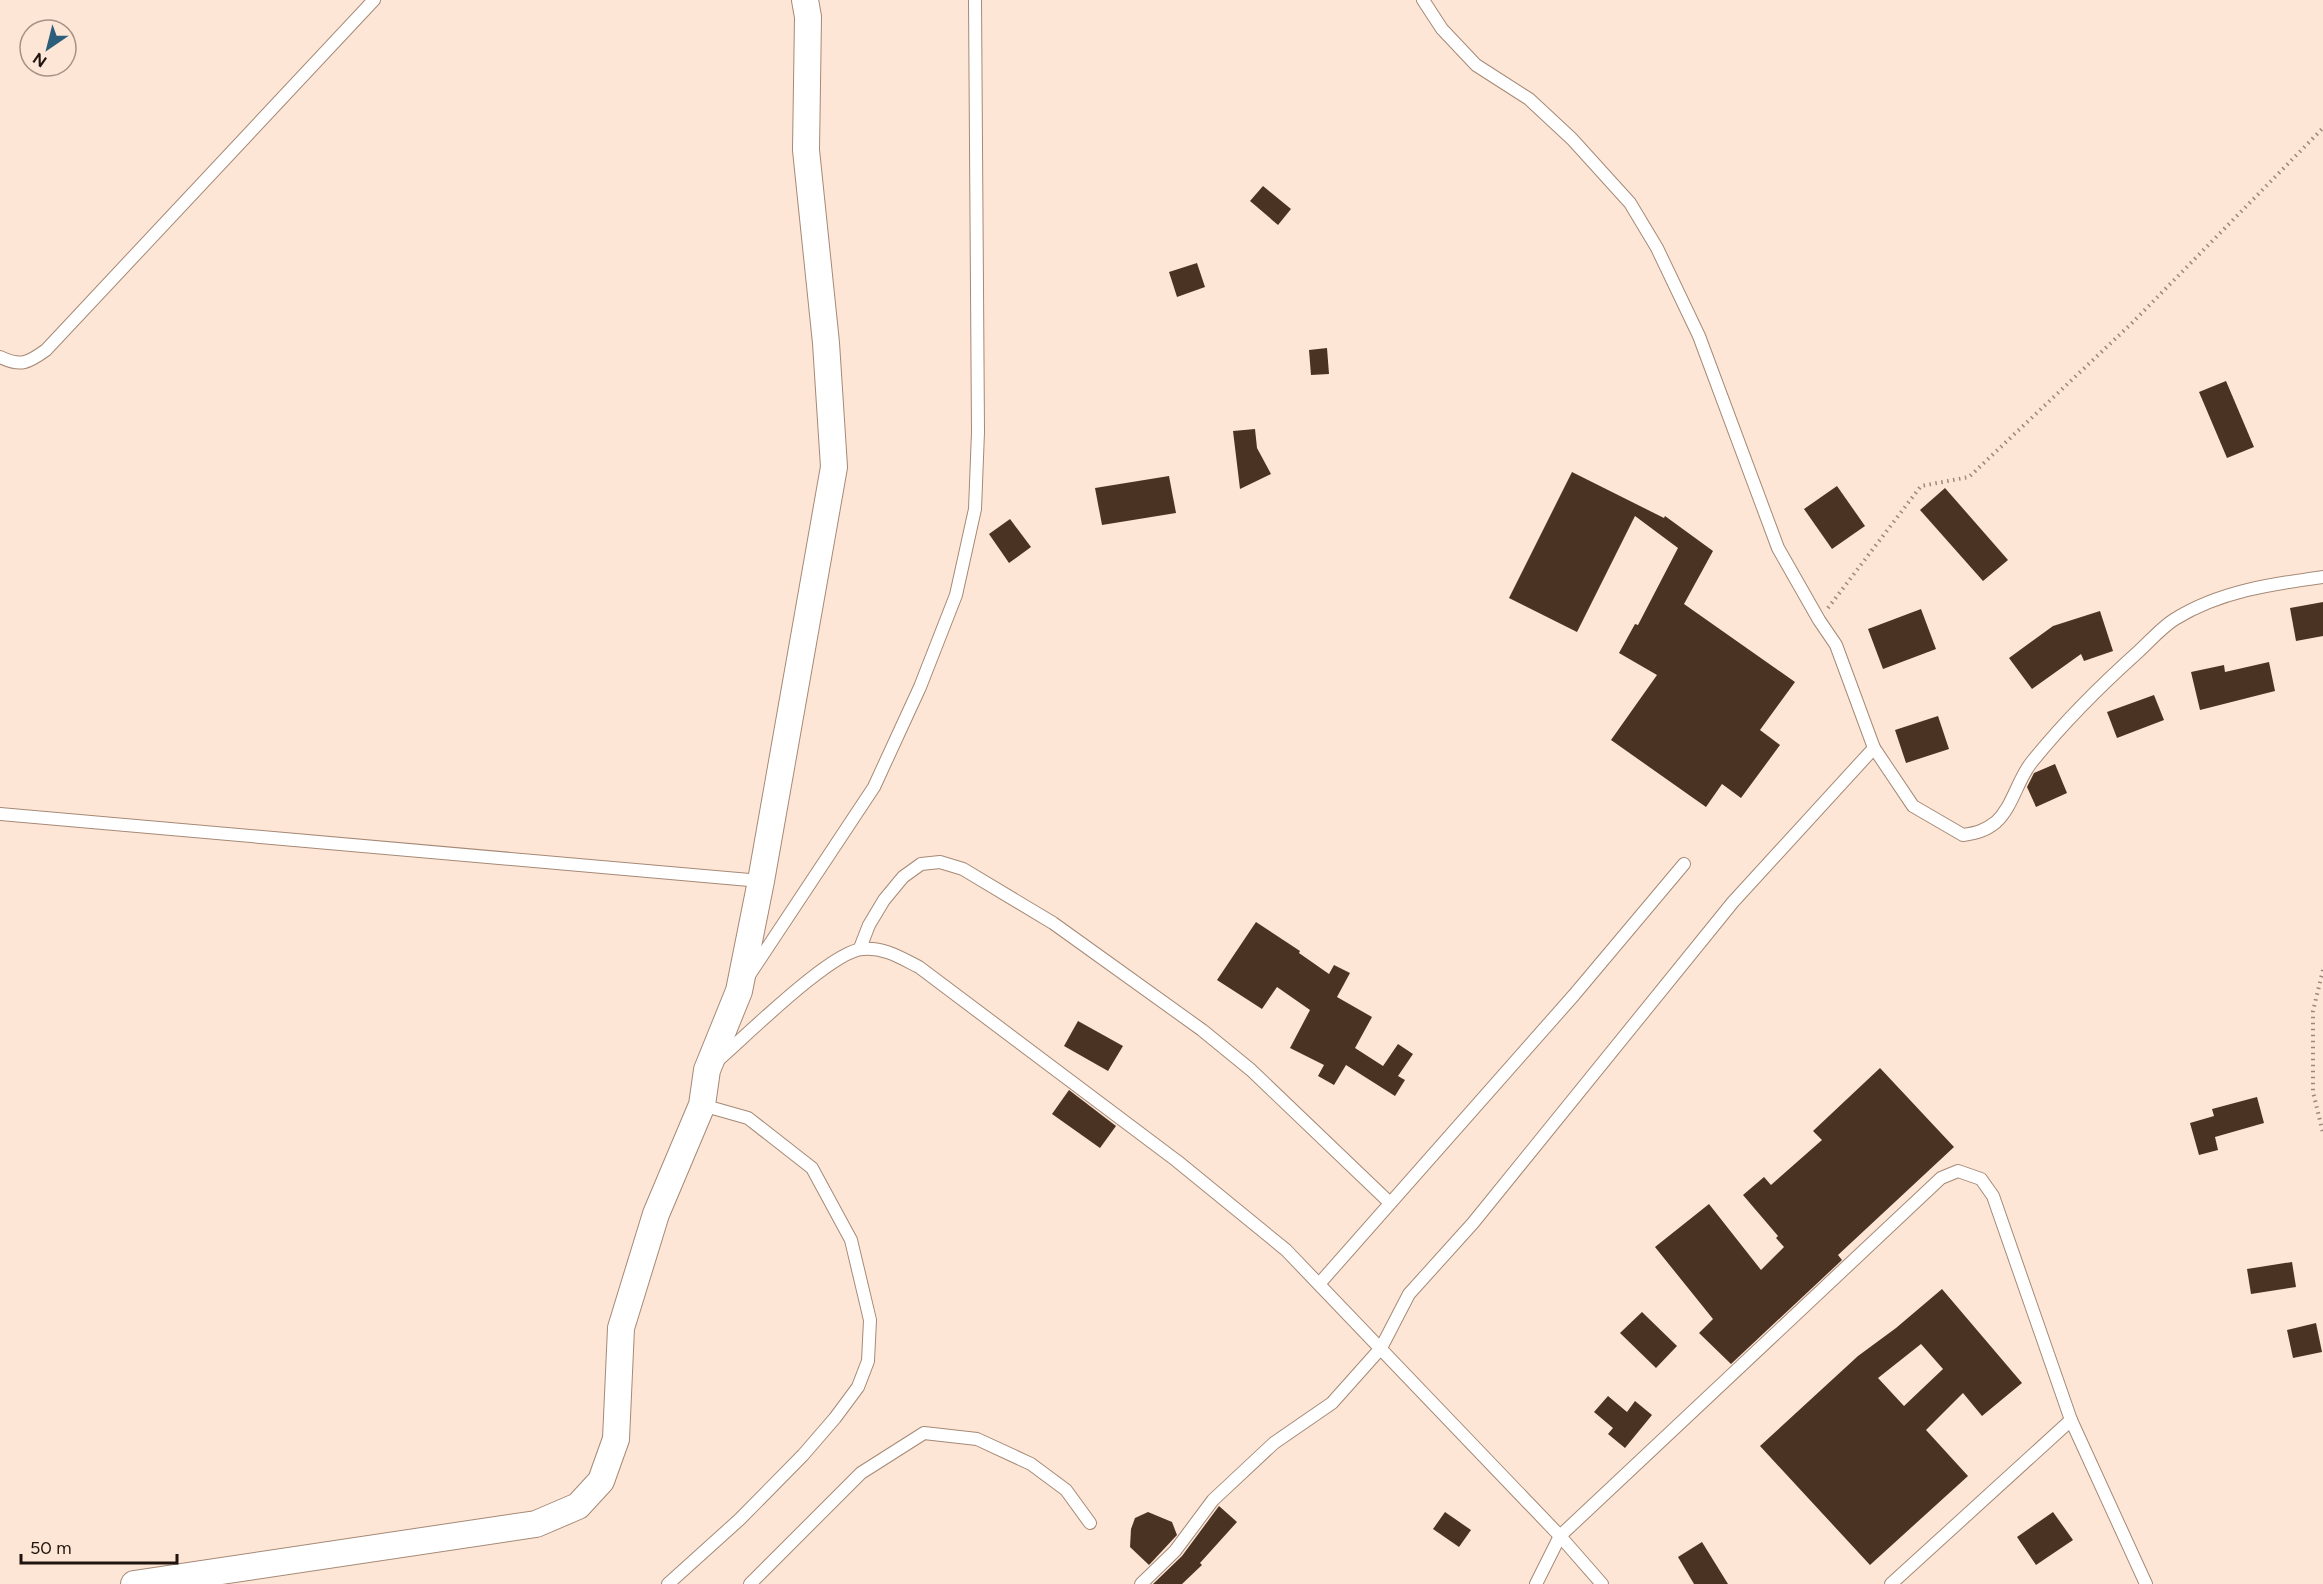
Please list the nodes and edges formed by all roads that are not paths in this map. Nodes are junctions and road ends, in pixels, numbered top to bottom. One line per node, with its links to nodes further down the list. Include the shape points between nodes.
1 (375, 0): 5 (lane, via 46,350 28,363)
2 (805, 0): 10 (street, via 806,150 834,467)
3 (975, 0): 12 (lane, via 978,432 975,509 956,595 920,687 874,787)
4 (1423, 0): 7 (lane, via 1442,29 1476,65 1529,99 1630,203 1657,248 1699,336 1778,548 1836,645)
5 (0, 357)
6 (2323, 578): 7 (lane, via 2262,586 2212,600 2174,620 2070,717 2028,766 2010,804 1982,831 1963,835 1913,806)
7 (1874, 748): 17 (lane, via 1733,902 1473,1223 1409,1294)
8 (0, 814): 10 (lane)
9 (1684, 864): 15 (lane)
10 (762, 881): 12 (street)
11 (860, 948): 13 (lane, via 822,969); 15 (lane, via 884,900 903,877 921,864 940,862 963,869 1053,923 1202,1030 1251,1070); 16 (lane, via 886,950 919,967 1177,1161 1286,1250)
12 (739, 991): 13 (street)
13 (707, 1070): 14 (street)
14 (702, 1105): 21 (street, via 656,1214 621,1328 616,1438 602,1481 578,1506 536,1524); 22 (lane, via 747,1118 812,1168 851,1240 870,1320 868,1361 858,1387 803,1455)
15 (1390, 1203): 16 (lane)
16 (1319, 1284): 17 (lane)
17 (1381, 1348): 20 (lane); 24 (lane, via 1332,1403 1274,1443 1213,1500 1175,1551)
18 (2071, 1420): 20 (lane, via 1993,1196 1981,1179 1958,1171 1941,1178); 27 (lane); 28 (lane)
19 (1090, 1523): 23 (lane, via 1066,1490 1031,1464 977,1439 924,1433 861,1473)
20 (1560, 1536): 25 (lane); 26 (lane)
21 (135, 1584)
22 (668, 1584)
23 (750, 1584)
24 (1140, 1584)
25 (1536, 1584)
26 (1602, 1584)
27 (1890, 1584)
28 (2146, 1584)

